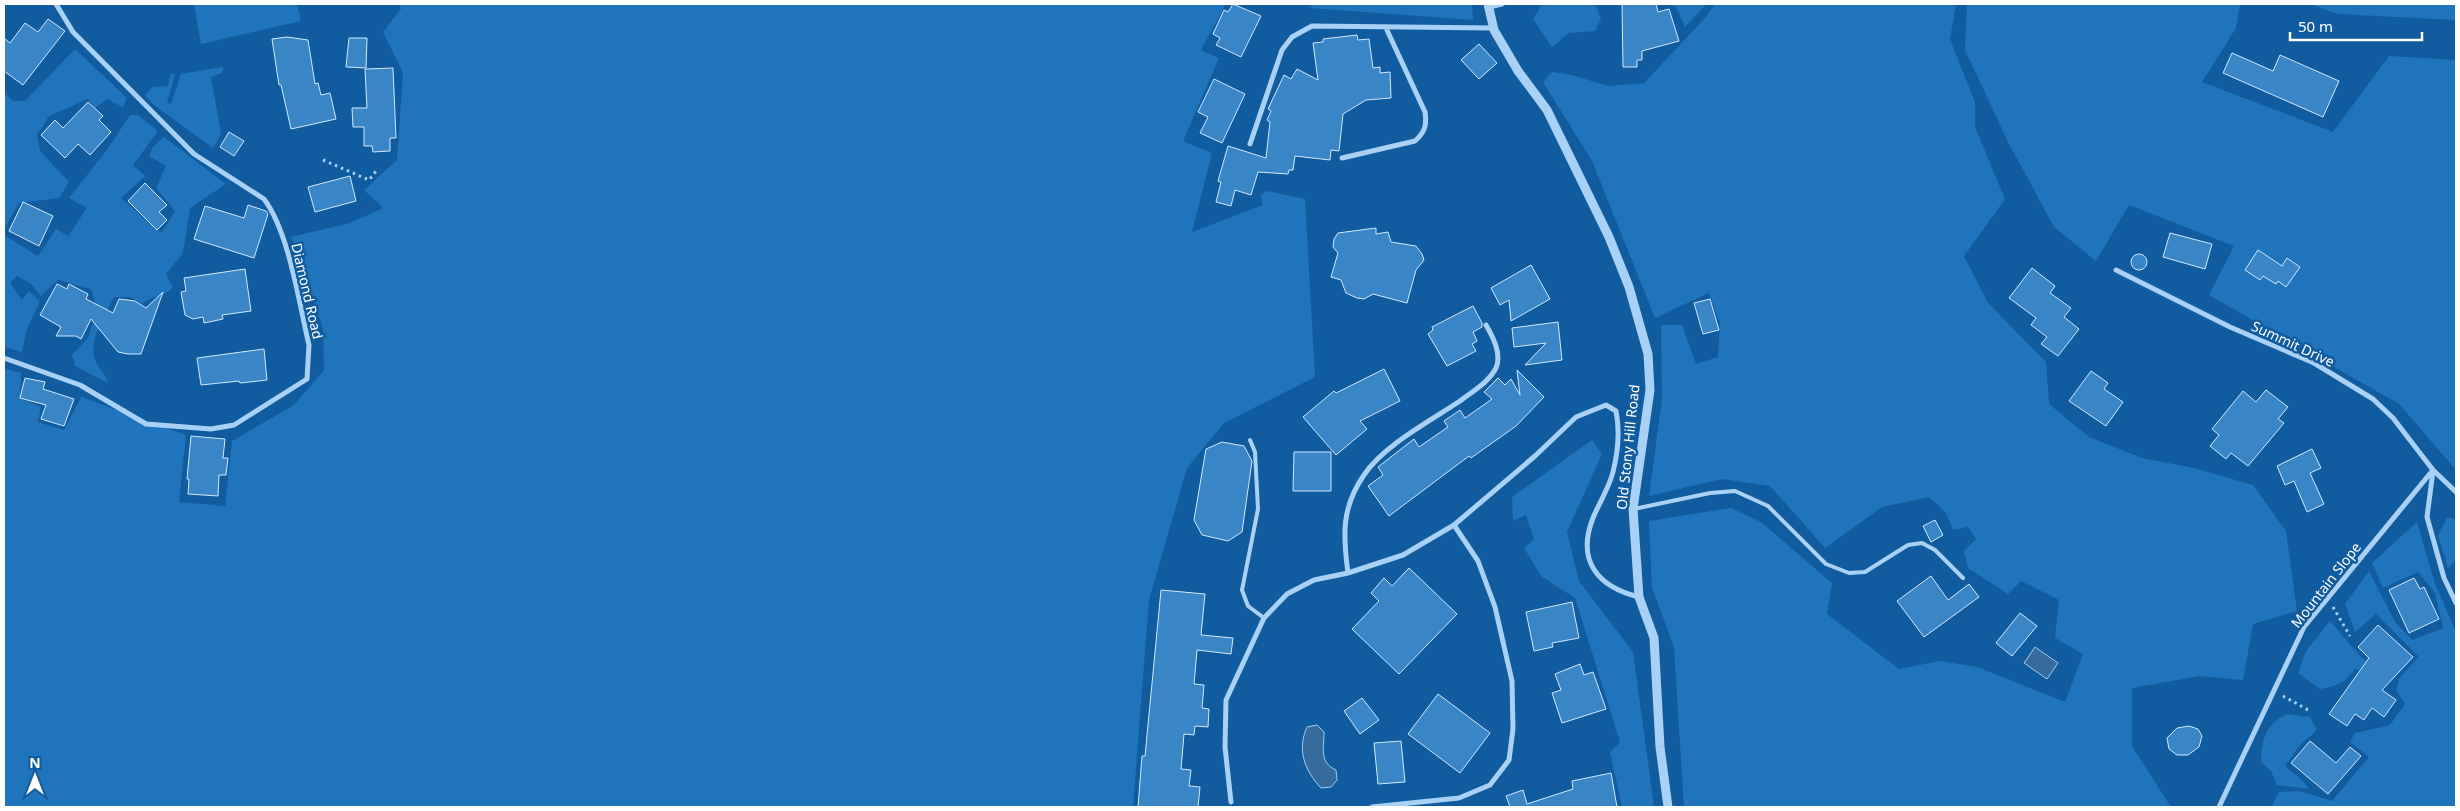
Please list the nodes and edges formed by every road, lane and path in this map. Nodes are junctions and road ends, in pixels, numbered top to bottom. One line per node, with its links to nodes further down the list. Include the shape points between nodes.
1 (56, 4): 12 (street, Diamond Road, via 73,32 194,154 264,199 270,207 283,236 310,345 310,363 307,379 234,425 211,429 146,424 80,385)
2 (1502, 4): 3 (street)
3 (1489, 6): 5 (street, Old Stony Hill Road)
4 (1386, 28): 5 (street); 6 (street, via 1312,26 1292,37 1282,50); 7 (street, via 1425,112 1426,124 1415,140)
5 (1493, 28): 16 (street, Old Stony Hill Road, via 1518,71 1547,110 1609,237 1629,287 1648,354 1650,390)
6 (1250, 144)
7 (1342, 158)
8 (323, 160): 9 (path, via 369,180)
9 (377, 170)
10 (2116, 270): 14 (street, Summit Drive, via 2230,328 2314,363 2372,399 2393,418)
11 (1486, 325): 18 (street, via 1496,343 1497,366 1485,384 1385,452 1364,474 1349,504 1343,534)
12 (4, 358)
13 (1250, 440): 23 (lane, via 1255,452 1258,509 1242,590 1248,606)
14 (2433, 470): 15 (street, Summit Drive); 21 (street, Mountain Slope); 22 (street, via 2427,517 2444,578)
15 (2456, 492)
16 (1633, 509): 19 (lane, via 1735,491 1768,506 1826,564 1841,570 1866,572 1908,544 1922,543 1935,550); 20 (street, Old Stony Hill Road)
17 (1454, 525): 18 (street, via 1403,555); 20 (street, via 1576,417 1606,405 1616,410 1618,444 1612,474 1592,520 1587,550 1594,573 1618,592); 28 (street, via 1478,561 1512,681 1513,729 1509,760 1490,785 1460,798)
18 (1348, 573): 23 (street, via 1314,580 1287,594)
19 (1963, 578)
20 (1639, 598): 29 (street, Old Stony Hill Road, via 1654,638 1660,747)
21 (2328, 598): 24 (path); 25 (street, Mountain Slope, via 2304,627)
22 (2456, 603)
23 (1264, 618): 27 (street, via 1226,700 1225,747)
24 (2350, 636)
25 (2274, 691): 26 (path); 30 (street, Mountain Slope)
26 (2310, 711)
27 (1231, 802)
28 (1372, 807)
29 (1668, 807)
30 (2219, 807)

